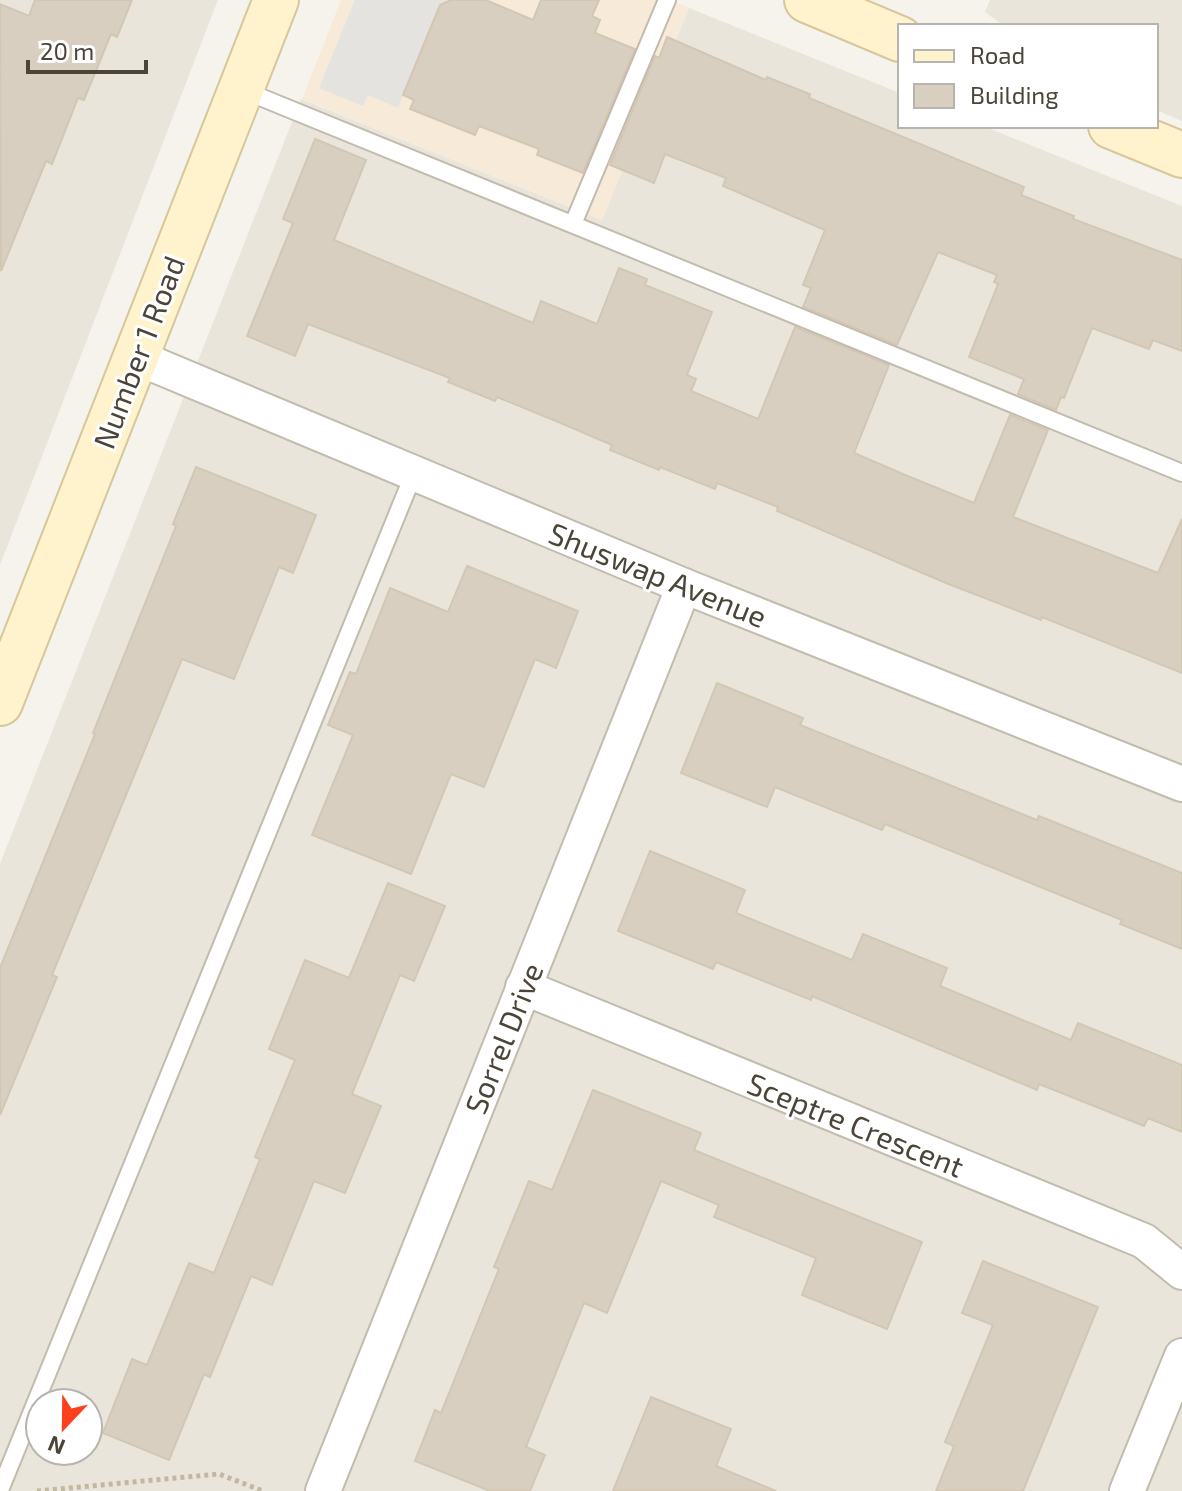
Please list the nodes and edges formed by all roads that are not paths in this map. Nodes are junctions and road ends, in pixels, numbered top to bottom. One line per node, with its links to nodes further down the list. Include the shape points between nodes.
1 (276, 0): 5 (main road, Number 1 Road)
2 (667, 0): 8 (lane)
3 (807, 0): 4 (main road)
4 (898, 38)
5 (241, 89): 8 (lane); 9 (main road, Number 1 Road)
6 (1116, 128): 7 (main road)
7 (1182, 155)
8 (573, 224): 11 (lane)
9 (136, 357): 10 (street, Shuswap Avenue); 13 (main road, Number 1 Road)
10 (414, 473): 12 (street, Shuswap Avenue); 18 (lane)
11 (1182, 473)
12 (684, 586): 14 (street, Shuswap Avenue); 15 (street, Sorrel Drive)
13 (0, 703)
14 (1182, 784)
15 (523, 987): 16 (street, Sceptre Crescent, via 1144,1241); 19 (street, Sorrel Drive)
16 (1182, 1272)
17 (1182, 1356): 20 (street)
18 (0, 1490)
19 (323, 1491)
20 (1127, 1491)

